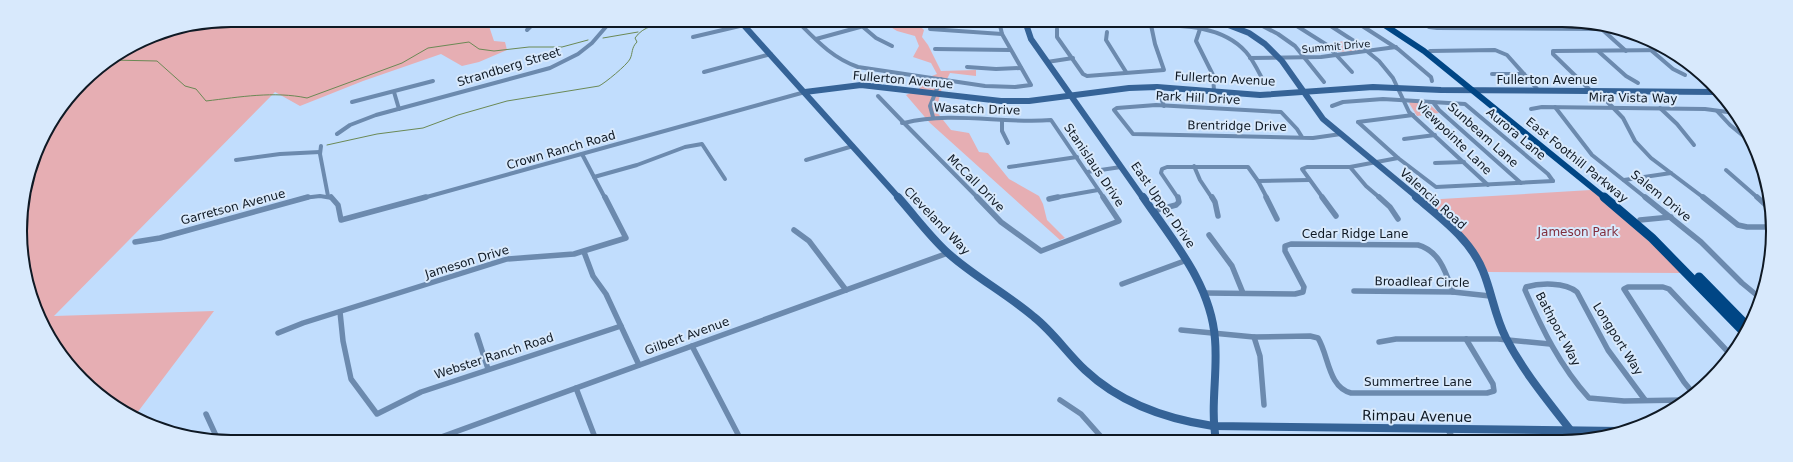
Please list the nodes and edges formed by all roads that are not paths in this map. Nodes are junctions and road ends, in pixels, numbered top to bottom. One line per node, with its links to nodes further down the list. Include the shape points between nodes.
1 (530, 27): 24 (street)
2 (605, 27): 82 (street, Strandberg Street, via 592,43 578,54 550,68)
3 (728, 27): 28 (street)
4 (746, 27): 40 (street, Cleveland Way)
5 (804, 27): 29 (street)
6 (858, 27): 29 (street)
7 (863, 27): 30 (street, via 876,38)
8 (1000, 27): 27 (street)
9 (1027, 27): 46 (street, East Upper Drive, via 1031,39)
10 (1151, 27): 50 (street, via 1164,70)
11 (1187, 27): 22 (street)
12 (1234, 27): 42 (street, Valencia Road, via 1249,33)
13 (1264, 27): 45 (street, via 1297,48)
14 (1298, 27): 41 (street, via 1327,45)
15 (1331, 27): 39 (street, Viewpointe Lane)
16 (1364, 27): 31 (street)
17 (1388, 27): 64 (main road, East Foothill Parkway)
18 (1394, 27): 34 (main road, East Foothill Parkway)
19 (1429, 27): 23 (street)
20 (930, 29): 27 (street)
21 (1057, 29): 43 (street, via 1058,37)
22 (1200, 29): 44 (street, via 1231,41 1243,48); 63 (street, via 1196,41 1212,75)
23 (1588, 29)
24 (527, 30)
25 (1604, 31): 36 (street)
26 (1106, 32): 50 (street, via 1106,40)
27 (1002, 34): 33 (street)
28 (693, 37)
29 (816, 39): 56 (street, via 838,58 860,68)
30 (892, 46)
31 (1396, 47): 39 (street, Summit Drive); 57 (street, via 1431,77)
32 (935, 49): 33 (street)
33 (1010, 50): 48 (street)
34 (1430, 51): 53 (street, via 1498,50 1507,55); 64 (main road, East Foothill Parkway)
35 (1598, 51): 36 (street); 59 (street, via 1626,76); 66 (street, via 1553,51 1552,54)
36 (1626, 51): 37 (street)
37 (1652, 51): 38 (street); 54 (street, via 1673,69)
38 (1657, 51)
39 (1368, 52): 41 (street, Summit Drive); 62 (street, Viewpointe Lane, via 1385,68)
40 (771, 54): 49 (street); 68 (street, Cleveland Way)
41 (1337, 56): 45 (street, Summit Drive); 51 (street)
42 (1278, 57): 44 (street, Summit Drive); 45 (street, Summit Drive); 69 (street, Valencia Road)
43 (1073, 58): 46 (street); 50 (street, via 1087,76)
44 (1250, 58): 60 (street)
45 (1305, 58): 58 (street)
46 (1047, 62): 73 (street, East Upper Drive)
47 (967, 67): 48 (street)
48 (1021, 68): 56 (street, via 1031,85 1001,88)
49 (704, 72)
50 (1126, 72)
51 (1352, 72)
52 (1492, 74): 53 (street)
53 (1524, 74): 65 (street)
54 (1685, 75)
55 (433, 80): 67 (street)
56 (941, 80): 71 (street)
57 (1432, 81)
58 (1324, 82)
59 (1638, 83)
60 (1265, 84)
61 (1157, 87): 63 (street, Fullerton Avenue); 73 (street, Fullerton Avenue); 77 (street)
62 (1397, 87): 64 (street, Fullerton Avenue); 69 (street, Fullerton Avenue, via 1373,86); 74 (street, Viewpointe Lane)
63 (1214, 91): 69 (street, Fullerton Avenue, via 1260,95)
64 (1476, 91): 65 (street, Fullerton Avenue); 135 (main road, East Foothill Parkway); 156 (main road, East Foothill Parkway, via 1638,225)
65 (1539, 91): 66 (street, Fullerton Avenue)
66 (1594, 91): 70 (street, Fullerton Avenue); 80 (street)
67 (394, 92): 75 (street); 82 (street)
68 (805, 92): 71 (street, Fullerton Avenue, via 831,87 861,86); 101 (street, Cleveland Way); 103 (street, Crown Ranch Road)
69 (1303, 92): 93 (street, Valencia Road, via 1315,109)
70 (1711, 92)
71 (935, 94): 73 (street, Fullerton Avenue, via 1001,101); 87 (street, via 930,106)
72 (878, 96): 90 (street, McCall Drive)
73 (1071, 96): 113 (street, East Upper Drive)
74 (1403, 99): 76 (street); 78 (street, via 1343,102); 86 (street, Viewpointe Lane)
75 (352, 102)
76 (1433, 102): 123 (street, Sunbeam Lane); 123 (street, Aurora Lane, via 1465,104 1553,181)
77 (1164, 106): 92 (street, Park Hill Drive, via 1114,110); 96 (street, Park Hill Drive, via 1281,112)
78 (1332, 106)
79 (1555, 107): 80 (street, Mira Vista Way); 83 (street, Mira Vista Way); 121 (street, Salem Drive, via 1584,147)
80 (1614, 108): 81 (street, Mira Vista Way); 117 (street, via 1624,118 1642,149)
81 (1660, 108): 84 (street, Mira Vista Way); 99 (street)
82 (399, 109): 91 (street, Strandberg Street, via 363,120)
83 (1531, 109)
84 (1717, 111): 85 (street, Mira Vista Way); 95 (street)
85 (1728, 112)
86 (1413, 115): 94 (street, Viewpointe Lane); 105 (street, via 1358,122)
87 (933, 116): 88 (street, Wasatch Drive); 90 (street, Wasatch Drive)
88 (1002, 120): 89 (street, Wasatch Drive); 98 (street, via 1002,131)
89 (1051, 120): 104 (street, Stanislaus Drive)
90 (902, 123): 136 (street, McCall Drive, via 1001,222 1041,252)
91 (337, 134)
92 (1133, 134): 96 (street, Brentridge Drive)
93 (1341, 134): 96 (street, Brentridge Drive); 109 (street, Valencia Road)
94 (1435, 135): 97 (street); 108 (street, Viewpointe Lane)
95 (1742, 135)
96 (1302, 137)
97 (1404, 139)
98 (1008, 143)
99 (1694, 145)
100 (321, 146): 102 (street)
101 (853, 146): 107 (street); 142 (street, Cleveland Way)
102 (320, 152): 106 (street); 126 (street)
103 (582, 154): 118 (street); 126 (street, Crown Ranch Road, via 341,220 340,208 336,201)
104 (1077, 157): 112 (street); 116 (street, Stanislaus Drive)
105 (1398, 158): 109 (street); 124 (street, via 1436,187)
106 (236, 160)
107 (806, 160)
108 (1464, 162): 110 (street); 124 (street, Viewpointe Lane)
109 (1376, 163): 114 (street); 152 (street, Valencia Road, via 1447,223 1466,243 1486,277)
110 (1435, 163)
111 (1194, 166): 122 (street, via 1248,167); 129 (street, via 1167,166 1162,169 1161,173 1179,202); 130 (street, via 1215,202)
112 (1009, 167)
113 (1122, 167): 116 (street); 129 (street, East Upper Drive)
114 (1350, 167): 120 (street, via 1302,169); 134 (street, via 1366,186 1390,207)
115 (1726, 170): 128 (street)
116 (1087, 172): 125 (street, Stanislaus Drive)
117 (1671, 173): 121 (street); 137 (street, via 1738,225)
118 (594, 177): 119 (street, via 638,165 694,144 702,144); 141 (street, Jameson Drive, via 626,238)
119 (725, 179)
120 (1309, 180): 122 (street); 131 (street)
121 (1624, 180): 132 (street, Salem Drive)
122 (1258, 181): 133 (street)
123 (1521, 183): 124 (street)
124 (1488, 185)
125 (1098, 190): 127 (street); 136 (street, Stanislaus Drive)
126 (328, 196): 140 (street, Garretson Avenue, via 292,201 155,239)
127 (1049, 199)
128 (1764, 203)
129 (1153, 211): 143 (street, East Upper Drive)
130 (1218, 216)
131 (1336, 216)
132 (1671, 217): 135 (street); 151 (street, Salem Drive)
133 (1277, 219)
134 (1398, 219)
135 (1640, 220): 154 (main road, East Foothill Parkway)
136 (1119, 221)
137 (1766, 227)
138 (794, 230): 146 (street, via 809,241)
139 (1209, 235): 149 (street, via 1232,266)
140 (135, 242)
141 (584, 252): 153 (street, Jameson Drive, via 507,260); 155 (street, via 593,276 606,294)
142 (948, 253): 146 (street, Gilbert Avenue); 177 (street, Cleveland Way, via 1033,315 1085,369 1119,396 1157,414 1193,424)
143 (1187, 260): 144 (street); 150 (street, East Upper Drive)
144 (1122, 284)
145 (1526, 287): 165 (street, Bathport Way, via 1525,290); 173 (street, Longport Way, via 1565,286 1572,289 1624,373)
146 (846, 290): 166 (street, Gilbert Avenue)
147 (1354, 291): 148 (street, Broadleaf Circle)
148 (1453, 292): 149 (street, Cedar Ridge Lane, via 1443,268 1426,246 1298,244 1285,246 1285,251 1304,287 1303,292); 152 (street, Broadleaf Circle)
149 (1243, 293): 150 (street)
150 (1205, 294): 159 (street, East Upper Drive)
151 (1756, 294)
152 (1490, 296): 163 (street, Valencia Road)
153 (340, 312): 158 (street, Jameson Drive); 169 (street, Webster Ranch Road, via 351,379 377,414 421,392)
154 (1744, 323)
155 (622, 326): 168 (street); 169 (street, Webster Ranch Road)
156 (1741, 329)
157 (1181, 330): 159 (street)
158 (278, 333)
159 (1215, 333): 161 (street); 177 (street, East Upper Drive)
160 (477, 335): 169 (street)
161 (1254, 337): 162 (street, Summertree Lane, via 1318,338 1323,344 1336,384 1342,391 1494,391 1494,384); 175 (street, via 1260,356)
162 (1466, 339): 163 (street); 164 (street, via 1396,339)
163 (1506, 340): 165 (street); 179 (street, Valencia Road)
164 (1379, 342)
165 (1550, 344): 173 (street, Bathport Way, via 1562,366 1588,398)
166 (692, 346): 168 (street, Gilbert Avenue); 184 (street)
167 (1727, 351): 171 (street, via 1669,289 1624,288)
168 (639, 365): 170 (street, Gilbert Avenue)
169 (488, 368)
170 (576, 388): 182 (street, Gilbert Avenue); 183 (street)
171 (1691, 389)
172 (1060, 400): 185 (street, via 1081,414)
173 (1644, 400): 174 (street)
174 (1676, 400)
175 (1264, 405)
176 (206, 414): 181 (street)
177 (1212, 426): 178 (street, Rimpau Avenue); 186 (street, East Upper Drive)
178 (1448, 430): 179 (street, Rimpau Avenue); 187 (street)
179 (1570, 430): 180 (street, Rimpau Avenue); 188 (street, Valencia Road)
180 (1606, 430)
181 (216, 435)
182 (447, 435)
183 (594, 435)
184 (738, 435)
185 (1100, 435)
186 (1215, 435)
187 (1451, 435)
188 (1574, 435)

